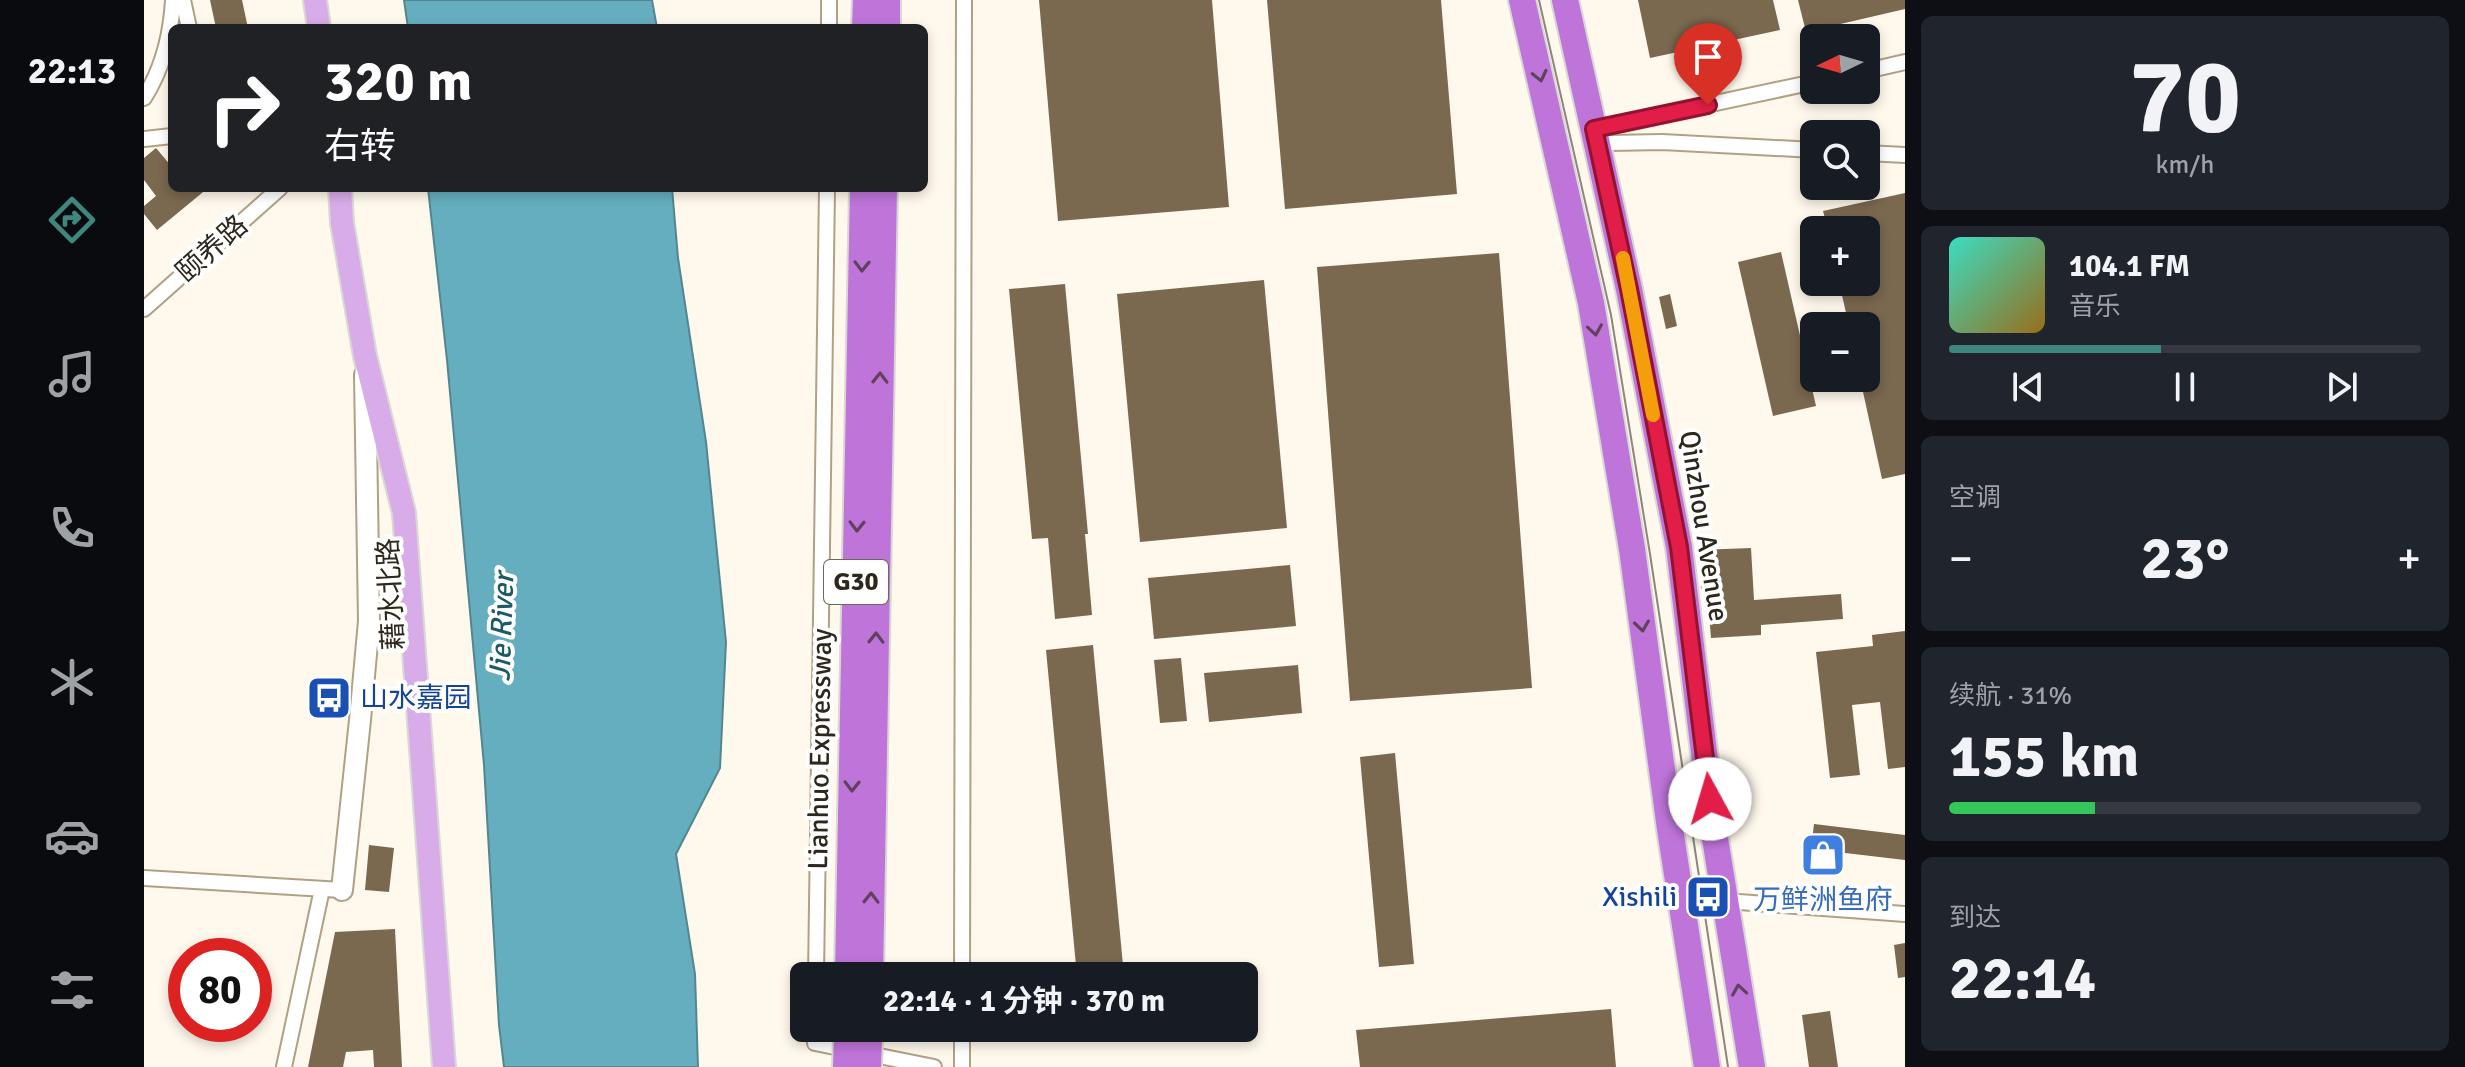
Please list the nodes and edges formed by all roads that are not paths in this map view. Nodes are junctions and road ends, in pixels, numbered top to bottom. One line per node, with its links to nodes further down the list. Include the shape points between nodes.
1 (173, 0): 10 (street)
2 (183, 0): 11 (street)
3 (315, 0): 12 (main road)
4 (829, 0): 13 (street)
5 (866, 0): 14 (highway)
6 (887, 0): 15 (highway)
7 (964, 0): 42 (street)
8 (1522, 0): 54 (highway, one-way to 54, via 1591,303)
9 (1565, 0): 22 (highway, Qinzhou Avenue)
10 (170, 24)
11 (188, 24)
12 (318, 24)
13 (829, 24)
14 (865, 24)
15 (887, 24)
16 (168, 40): 20 (street)
17 (1905, 62): 18 (street)
18 (1880, 68)
19 (1800, 86): 22 (street)
20 (144, 98)
21 (168, 136): 23 (street)
22 (1596, 137): 24 (street, via 1610,143); 37 (highway, Qinzhou Avenue, via 1679,547)
23 (144, 139)
24 (1800, 149)
25 (1880, 154): 26 (street)
26 (1905, 155)
27 (275, 192): 33 (street, 颐养路)
28 (340, 192): 32 (main road, 藉水北路)
29 (827, 192): 39 (street)
30 (863, 192): 40 (highway, Lianhuo Expressway / G30, one-way to 40)
31 (884, 192): 41 (highway, Lianhuo Expressway / G30, one-way to 31)
32 (342, 223): 34 (main road, 藉水北路); 49 (main road, 藉水北路, via 418,512)
33 (147, 301)
34 (365, 356): 36 (street, via 369,621 359,736); 48 (main road, 藉水北路, via 404,513)
35 (144, 878): 36 (street)
36 (332, 890): 47 (street)
37 (1725, 901): 38 (street); 55 (highway, Qinzhou Avenue, one-way to 37)
38 (1905, 914)
39 (816, 962)
40 (848, 962)
41 (870, 962)
42 (962, 962)
43 (815, 1042): 52 (street)
44 (855, 1042): 50 (highway, bridge)
45 (861, 1042): 51 (highway, bridge)
46 (962, 1042): 53 (street)
47 (284, 1067)
48 (444, 1067)
49 (453, 1067)
50 (846, 1067)
51 (868, 1067)
52 (934, 1067)
53 (962, 1067)
54 (1707, 1067)
55 (1752, 1067)

